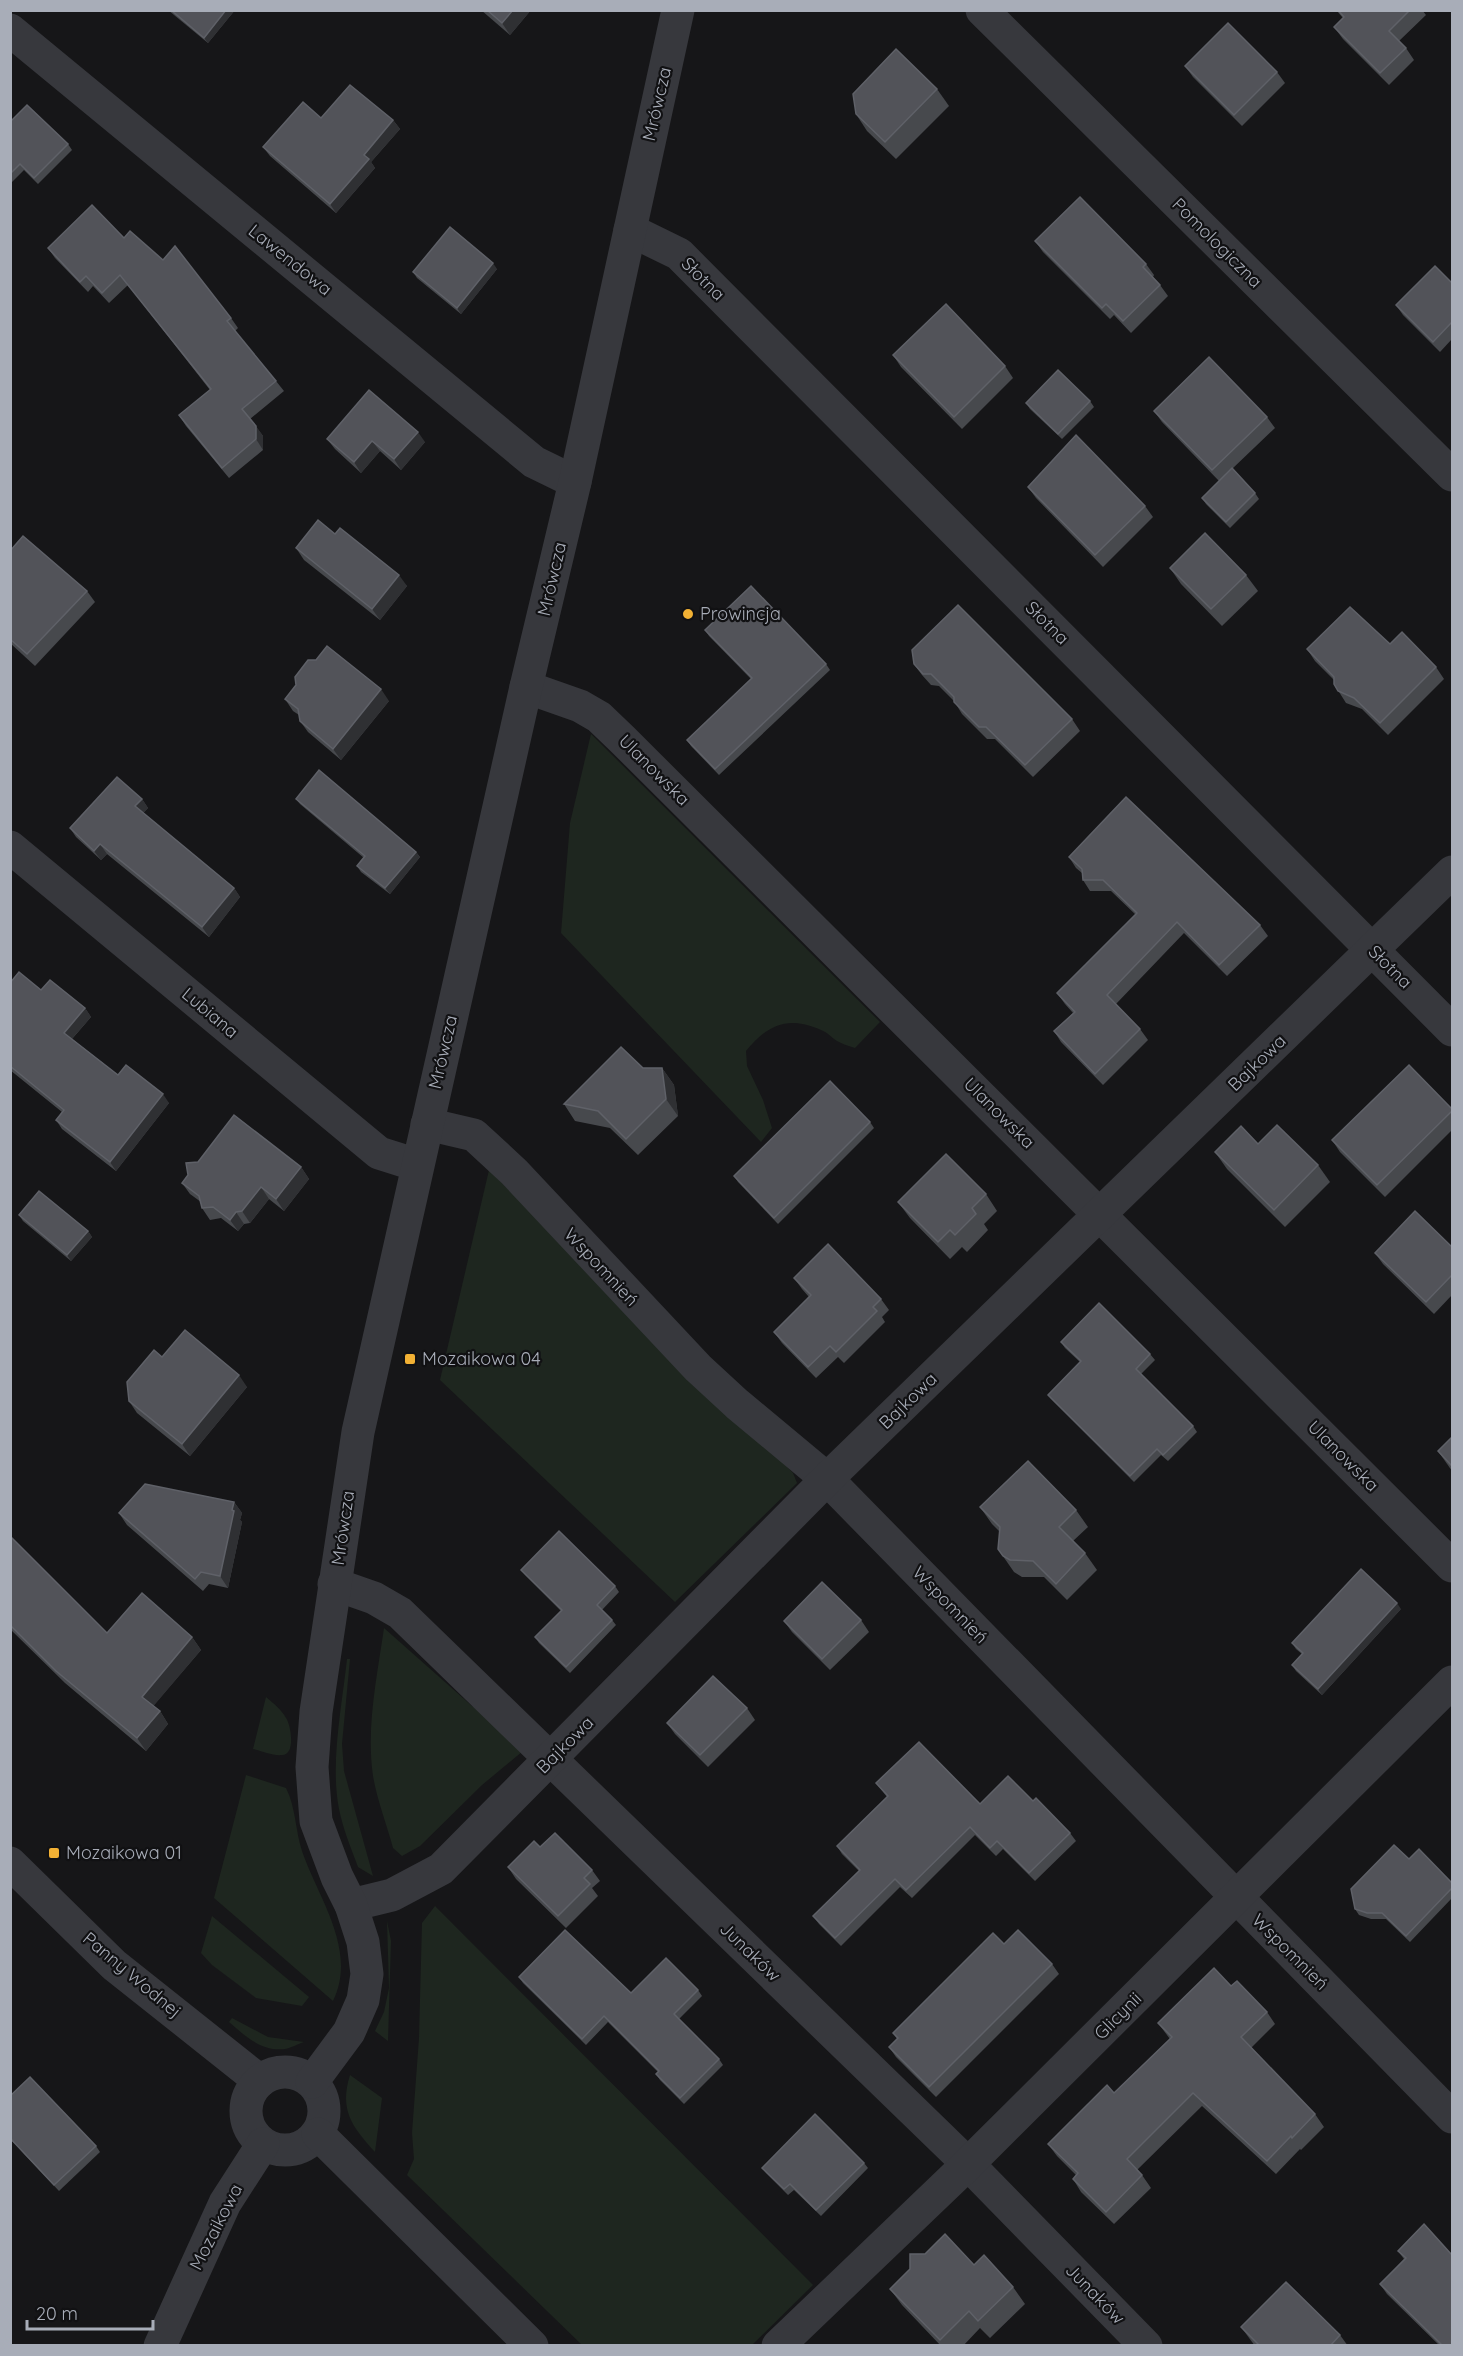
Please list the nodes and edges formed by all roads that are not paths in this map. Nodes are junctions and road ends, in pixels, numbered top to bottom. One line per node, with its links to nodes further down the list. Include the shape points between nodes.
1 (678, 10): 4 (street, Mrówcza)
2 (982, 10): 5 (street, Pomologiczna)
3 (10, 30): 6 (street, Lawendowa, via 534,462)
4 (630, 230): 6 (street, Mrówcza); 10 (street, Słotna, via 679,254)
5 (1452, 476)
6 (575, 482): 7 (street, Mrówcza)
7 (526, 687): 12 (street, Mrówcza); 14 (street, Ulanowska, via 599,717)
8 (10, 847): 13 (street, Lubiana, via 380,1153)
9 (1452, 872): 10 (street, Bajkowa)
10 (1374, 951): 11 (street, Słotna); 14 (street, Bajkowa)
11 (1452, 1030)
12 (427, 1124): 13 (street, Mrówcza); 15 (street, Wspomnień, via 474,1135 514,1172 698,1368)
13 (417, 1165): 17 (street, Mrówcza, via 358,1432)
14 (1101, 1214): 15 (street, Bajkowa); 16 (street, Ulanowska)
15 (827, 1479): 19 (street, Bajkowa); 21 (street, Wspomnień)
16 (1452, 1566)
17 (334, 1584): 19 (street, Junaków, via 374,1598 400,1613); 22 (street, Mrówcza, via 312,1767 316,1821)
18 (1452, 1682): 21 (street, Glicynii)
19 (551, 1758): 22 (street, Bajkowa, via 441,1869 392,1895); 28 (street, Junaków)
20 (10, 1863): 23 (street, Panny Wodnej, via 114,1965)
21 (1237, 1899): 25 (street, Wspomnień); 28 (street, Glicynii)
22 (351, 1905): 24 (street, Mrówcza, via 363,1942 367,1974 363,2001 349,2032)
23 (260, 2081): 24 (street, via 281,2072); 27 (street, via 249,2095 245,2113 251,2130)
24 (312, 2082): 26 (street, via 323,2101)
25 (1452, 2117)
26 (318, 2134): 27 (street, via 298,2149 274,2150); 30 (street)
27 (263, 2144): 29 (street, Mozaikowa, via 225,2203)
28 (968, 2164): 31 (street, Glicynii); 32 (street, Junaków)
29 (160, 2346)
30 (532, 2346)
31 (778, 2346)
32 (1146, 2346)

